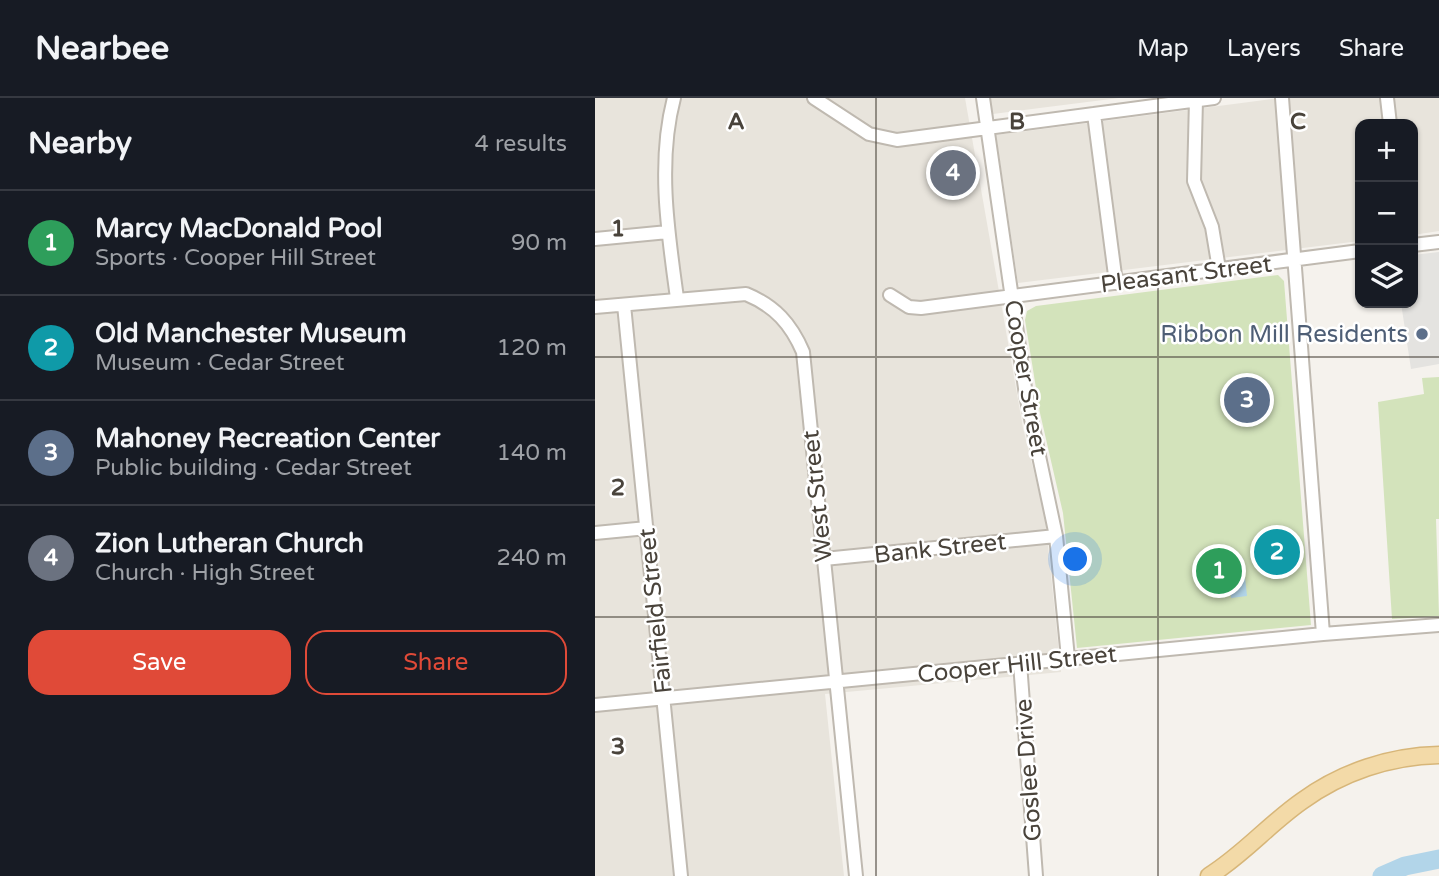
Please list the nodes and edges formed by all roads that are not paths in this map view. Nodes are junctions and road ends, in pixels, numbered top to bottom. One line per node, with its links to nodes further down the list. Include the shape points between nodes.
1 (674, 98): 11 (street, via 665,131)
2 (814, 98): 10 (street, via 869,134 897,140)
3 (983, 98): 10 (street, Cooper Street)
4 (1214, 98): 7 (street)
5 (1282, 98): 16 (street)
6 (1387, 98): 9 (street)
7 (1196, 100): 8 (street); 17 (street, via 1194,181 1212,227)
8 (1094, 114): 10 (street); 18 (street)
9 (1389, 119)
10 (988, 127): 20 (street, Cooper Street)
11 (668, 232): 12 (street); 21 (street)
12 (595, 239)
13 (1439, 242): 14 (street)
14 (1418, 244)
15 (1355, 252): 16 (street, Pleasant Street)
16 (1295, 259): 17 (street, Pleasant Street); 29 (street)
17 (1219, 269): 18 (street, Pleasant Street)
18 (1117, 283): 20 (street, Pleasant Street)
19 (890, 295): 20 (street, Pleasant Street, via 918,309)
20 (1011, 297): 26 (street, Cooper Street)
21 (677, 298): 22 (street, West Street); 27 (street, West Street, via 746,293 764,301 795,334 803,352)
22 (624, 305): 23 (street, West Street); 24 (street, Fairfield Street)
23 (595, 307)
24 (647, 528): 25 (street); 33 (street, Fairfield Street)
25 (595, 533)
26 (1056, 536): 27 (street, Bank Street); 30 (street, Cooper Street)
27 (824, 559): 32 (street, West Street)
28 (1439, 625): 29 (street, Cooper Hill Street)
29 (1323, 634): 30 (street, Cooper Hill Street)
30 (1068, 658): 31 (street, Cooper Hill Street)
31 (1020, 663): 32 (street, Cooper Hill Street); 38 (street, Goslee Drive)
32 (837, 682): 33 (street, Cooper Hill Street); 37 (street, West Street)
33 (664, 699): 34 (street, Cooper Hill Street); 36 (street, Fairfield Street)
34 (595, 705)
35 (1439, 755): 39 (main road, via 1374,765 1340,779 1302,800)
36 (681, 876)
37 (856, 876)
38 (1036, 876)
39 (1209, 876)

